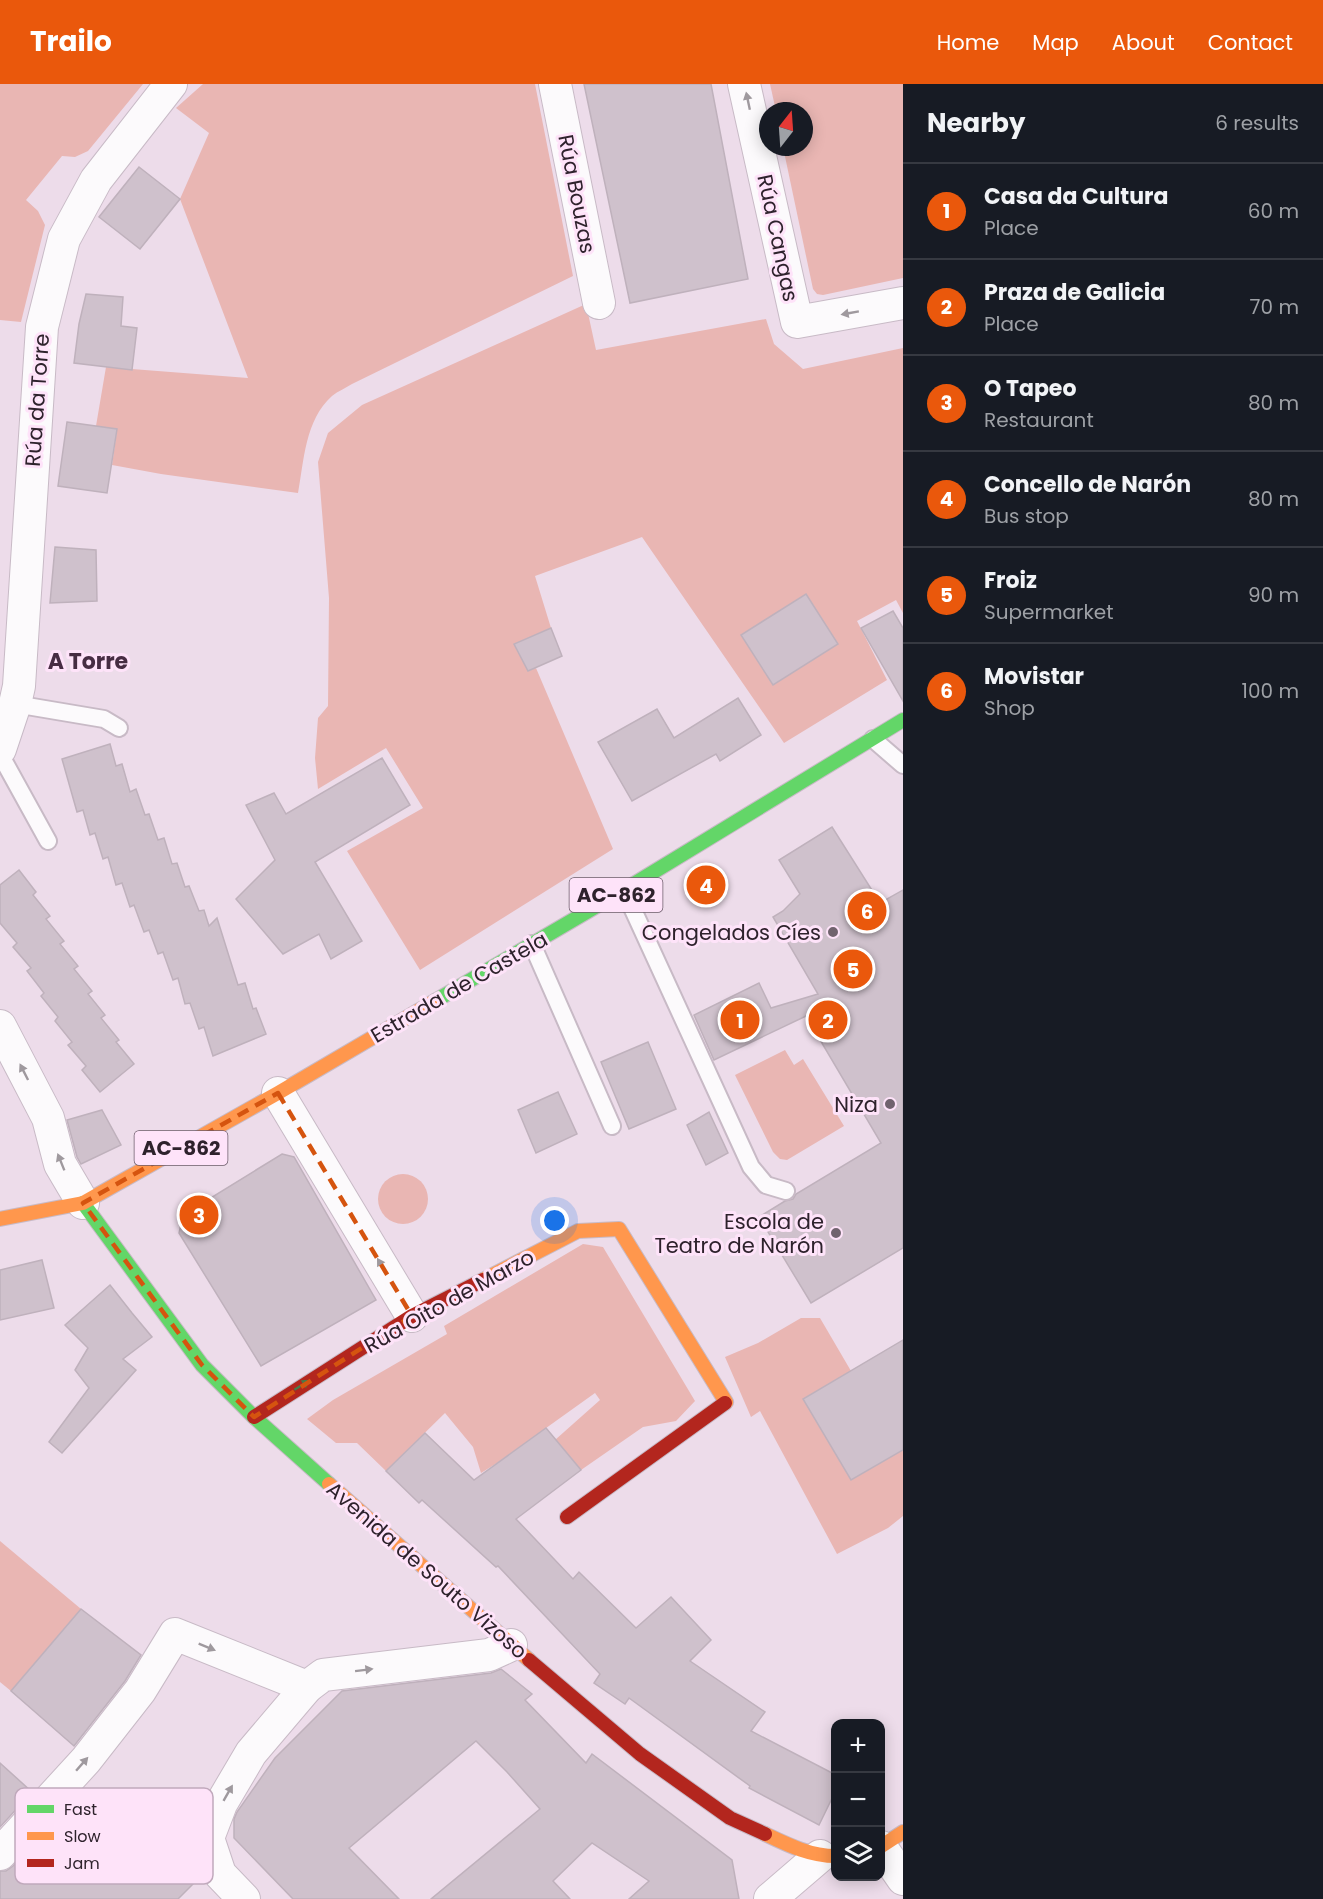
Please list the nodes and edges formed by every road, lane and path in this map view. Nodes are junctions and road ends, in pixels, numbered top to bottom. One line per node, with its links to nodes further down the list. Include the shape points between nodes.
1 (171, 84): 6 (street, Rúa da Torre, via 96,180 64,239 58,261 42,327 19,686)
2 (555, 84): 4 (street, Rúa Bouzas)
3 (744, 84): 5 (street, Rúa Cangas, one-way to 3, via 797,322)
4 (599, 303)
5 (903, 303)
6 (10, 706): 8 (lane, via 104,719); 10 (street, Rúa da Torre)
7 (903, 720): 9 (street, Estrada de Castela / AC-862)
8 (119, 728)
9 (873, 739): 12 (lane); 14 (street, Estrada de Castela / AC-862)
10 (0, 749)
11 (0, 754): 13 (lane)
12 (903, 765)
13 (48, 841)
14 (624, 890): 15 (street, Estrada de Castela / AC-862); 19 (lane, via 751,1167 766,1185)
15 (532, 944): 17 (street, Estrada de Castela / AC-862); 18 (lane)
16 (0, 1026): 20 (street, one-way to 16, via 60,1164 48,1118)
17 (278, 1093): 20 (street, Estrada de Castela / AC-862); 22 (street, one-way to 17)
18 (612, 1126)
19 (786, 1191)
20 (83, 1203): 21 (street, Estrada de Castela / AC-862); 23 (street, Avenida de Souto Vizoso, via 202,1365)
21 (0, 1219)
22 (412, 1316): 23 (street, Rúa Oito de Marzo, one-way to 22); 24 (street, Rúa Oito de Marzo, via 578,1231 619,1229 726,1402)
23 (254, 1418): 25 (street, Avenida de Souto Vizoso)
24 (567, 1517)
25 (511, 1645): 26 (street, one-way to 25, via 323,1675 489,1655); 35 (street, Avenida de Souto Vizoso, via 640,1754 730,1818 788,1845)
26 (307, 1687): 27 (street, one-way to 26, via 140,1691 175,1634); 28 (street, one-way to 26, via 251,1753)
27 (60, 1788)
28 (213, 1826)
29 (903, 1832): 31 (street)
30 (15, 1838): 33 (street, one-way to 30)
31 (885, 1844)
32 (213, 1853): 37 (street, one-way to 32, via 220,1874)
33 (0, 1854)
34 (885, 1854): 36 (street)
35 (828, 1856): 38 (street)
36 (903, 1879)
37 (244, 1899)
38 (770, 1899)

